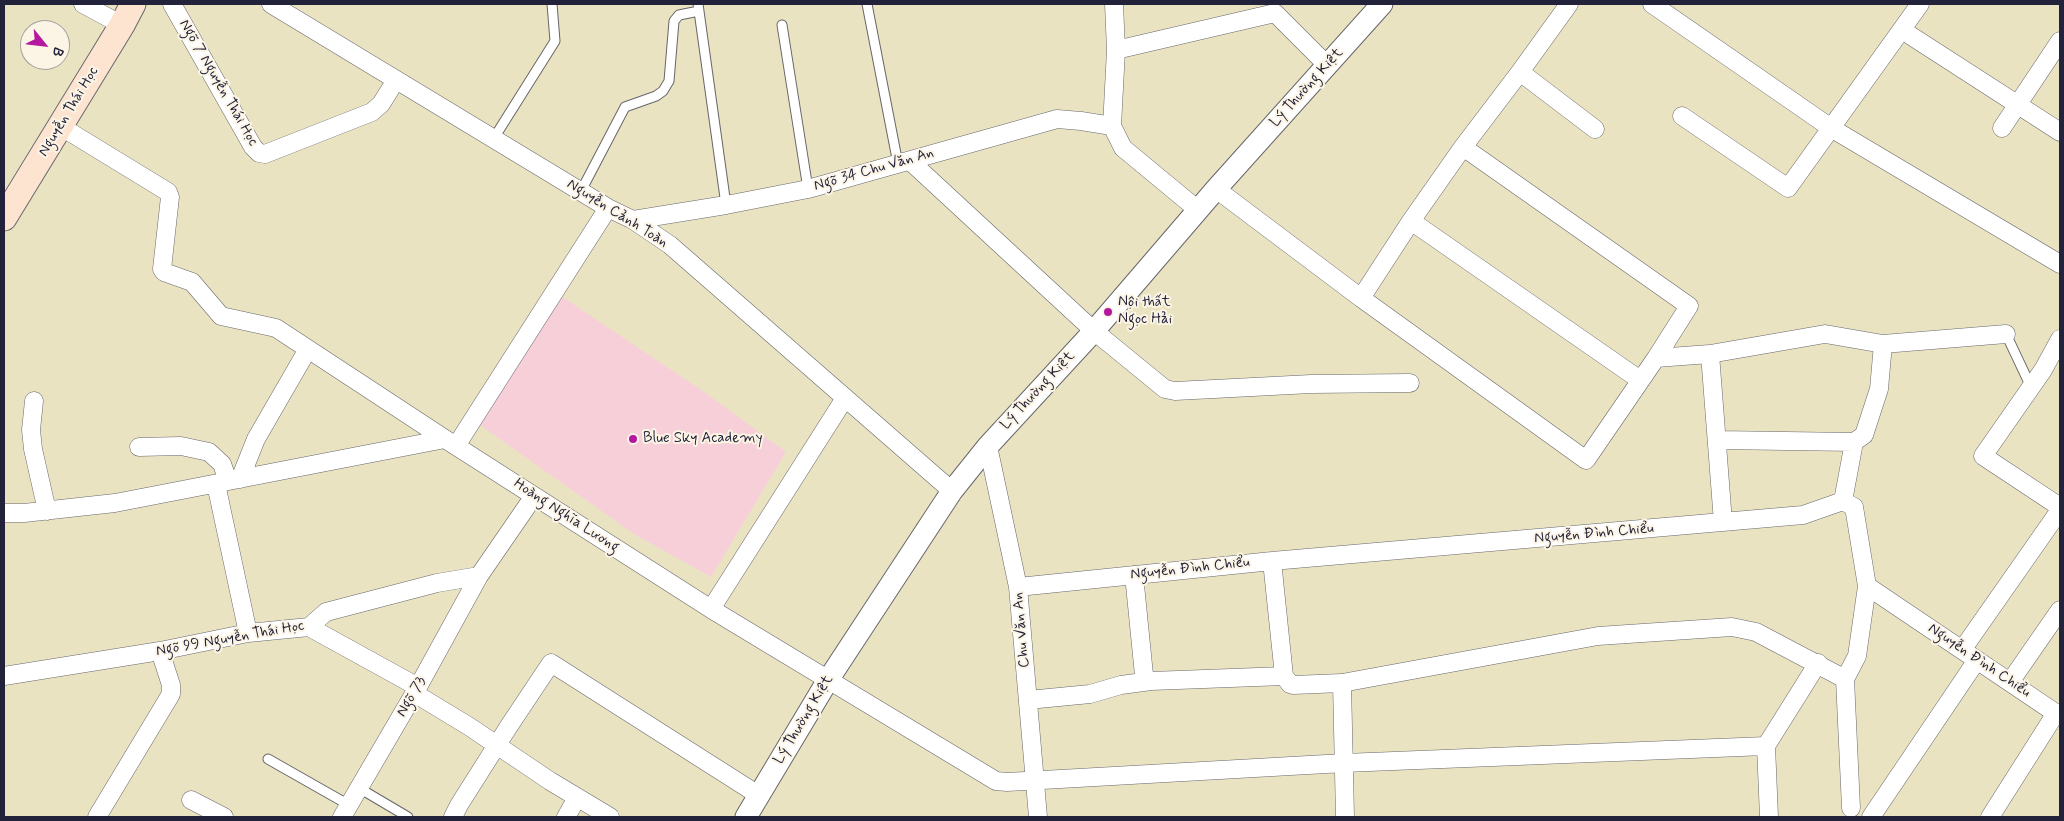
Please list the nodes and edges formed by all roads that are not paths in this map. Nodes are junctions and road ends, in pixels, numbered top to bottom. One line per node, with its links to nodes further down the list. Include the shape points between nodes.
1 (83, 4): 12 (street)
2 (172, 4): 19 (street, Ngõ 7 Nguyễn Thái Học, via 259,153 265,154 372,112)
3 (271, 4): 19 (street, Nguyễn Cảnh Toàn)
4 (552, 4): 28 (lane, via 555,41)
5 (867, 4): 30 (lane)
6 (1382, 4): 17 (street, Lý Thường Kiệt)
7 (1569, 4): 18 (street)
8 (1652, 4): 24 (street)
9 (1920, 4): 14 (street)
10 (698, 7): 33 (lane, via 674,20 669,81 664,91 625,107); 34 (lane)
11 (1110, 7): 16 (street)
12 (127, 14): 22 (main road, Nguyễn Thái Học)
13 (782, 25): 31 (lane)
14 (1902, 30): 20 (street); 24 (street)
15 (2060, 41): 20 (street)
16 (1116, 50): 17 (street, via 1275,13); 23 (street)
17 (1327, 66): 32 (street, Lý Thường Kiệt)
18 (1520, 72): 26 (street); 29 (street)
19 (396, 80): 28 (street, Nguyễn Cảnh Toàn)
20 (2018, 105): 25 (street); 27 (street)
21 (1682, 116): 24 (street, via 1788,188)
22 (60, 126): 37 (main road, Nguyễn Thái Học); 46 (street, Hoàng Nghĩa Lương, via 168,192 164,272 192,282 221,316 276,328)
23 (1112, 126): 30 (street, Ngõ 34 Chu Văn An, via 1057,119); 36 (street, via 1124,148)
24 (1831, 128): 40 (street)
25 (2002, 128)
26 (1595, 129)
27 (2060, 132)
28 (494, 138): 33 (street, Nguyễn Cảnh Toàn)
29 (1463, 147): 39 (street); 48 (street, via 1689,306)
30 (904, 162): 31 (street, Ngõ 34 Chu Văn An); 42 (street)
31 (808, 189): 34 (street, Ngõ 34 Chu Văn An)
32 (1216, 189): 36 (street, Lý Thường Kiệt); 41 (street)
33 (582, 191): 35 (street, Nguyễn Cảnh Toàn)
34 (726, 205): 38 (street, Ngõ 34 Chu Văn An)
35 (608, 208): 38 (street, Nguyễn Cảnh Toàn); 56 (street)
36 (1198, 210): 42 (street, Lý Thường Kiệt)
37 (4, 218)
38 (633, 220): 52 (street, Nguyễn Cảnh Toàn, via 670,245)
39 (1411, 221): 41 (street); 49 (street)
40 (2060, 264)
41 (1361, 298): 49 (street, via 1586,460)
42 (1094, 331): 50 (street, via 1159,386 1175,391); 57 (street, Lý Thường Kiệt)
43 (2006, 334): 45 (street); 51 (lane)
44 (2060, 339): 51 (street)
45 (1883, 344): 47 (street, via 1825,334); 55 (street, via 1879,389 1864,435)
46 (308, 349): 56 (street, Hoàng Nghĩa Lương); 59 (street)
47 (1710, 354): 48 (street); 54 (street)
48 (1656, 358): 49 (street)
49 (1640, 380)
50 (1410, 383)
51 (2031, 388): 65 (street, via 1983,456)
52 (845, 398): 60 (street, Nguyễn Cảnh Toàn); 72 (street)
53 (34, 402): 63 (street, via 33,449)
54 (1718, 440): 55 (street); 66 (street)
55 (1854, 442): 62 (street)
56 (450, 443): 59 (street); 61 (street, Hoàng Nghĩa Lương)
57 (988, 446): 60 (street, Lý Thường Kiệt); 71 (street, Chu Văn An)
58 (139, 447): 59 (street, via 181,446 210,452 222,464)
59 (228, 481): 63 (street, via 115,503); 75 (street)
60 (952, 491): 83 (street, Lý Thường Kiệt)
61 (534, 496): 69 (street, Ngõ 73); 72 (street, Hoàng Nghĩa Lương)
62 (1843, 501): 66 (street, Nguyễn Đình Chiểu, via 1803,515); 70 (street, via 1854,507)
63 (48, 511): 64 (street)
64 (4, 514)
65 (2059, 515): 76 (street)
66 (1723, 522): 67 (street, Nguyễn Đình Chiểu)
67 (1272, 561): 68 (street, Nguyễn Đình Chiểu); 81 (street)
68 (1134, 575): 71 (street, Nguyễn Đình Chiểu); 84 (street, via 1144,675)
69 (479, 576): 74 (street, Ngõ 99 Nguyễn Thái Học, via 437,583 326,612); 87 (street, Ngõ 73)
70 (1867, 586): 76 (street, Nguyễn Đình Chiểu); 82 (street, via 1857,656)
71 (1018, 587): 88 (street, Chu Văn An)
72 (711, 609): 83 (street, Hoàng Nghĩa Lương)
73 (2060, 610): 85 (street)
74 (309, 626): 75 (street, Ngõ 99 Nguyễn Thái Học); 87 (street)
75 (248, 633): 77 (street, Ngõ 99 Nguyễn Thái Học)
76 (1962, 650): 78 (street, Nguyễn Đình Chiểu)
77 (160, 651): 80 (street, Ngõ 99 Nguyễn Thái Học); 101 (street, via 171,694)
78 (1978, 660): 85 (street, Nguyễn Đình Chiểu); 100 (street)
79 (1818, 664): 82 (street); 86 (street, via 1756,632 1732,627 1598,636); 91 (street)
80 (4, 676)
81 (1284, 676): 84 (street); 86 (street, via 1293,685)
82 (1844, 679): 100 (street)
83 (828, 680): 94 (street, Hoàng Nghĩa Lương, via 996,781); 96 (street, Lý Thường Kiệt)
84 (1151, 681): 88 (street, via 1090,694)
85 (2010, 682): 89 (street, Nguyễn Đình Chiểu)
86 (1342, 684): 93 (street)
87 (416, 690): 90 (street); 95 (street, Ngõ 73)
88 (1028, 700): 94 (street, Chu Văn An)
89 (2058, 714): 111 (street)
90 (498, 746): 96 (street, via 551,663); 97 (street); 104 (street)
91 (1766, 746): 93 (street, Hoàng Nghĩa Lương); 110 (street)
92 (268, 759): 99 (lane)
93 (1344, 763): 94 (street, Hoàng Nghĩa Lương); 109 (street)
94 (1035, 781): 108 (street, Chu Văn An)
95 (359, 788): 99 (street, Ngõ 73); 103 (lane)
96 (760, 796): 107 (street, Lý Thường Kiệt)
97 (577, 798): 105 (street); 106 (street)
98 (191, 800): 102 (street)
99 (346, 811)
100 (1860, 813)
101 (97, 817)
102 (224, 817)
103 (408, 817)
104 (453, 817)
105 (566, 817)
106 (610, 817)
107 (746, 817)
108 (1038, 817)
109 (1345, 817)
110 (1769, 817)
111 (1990, 817)

